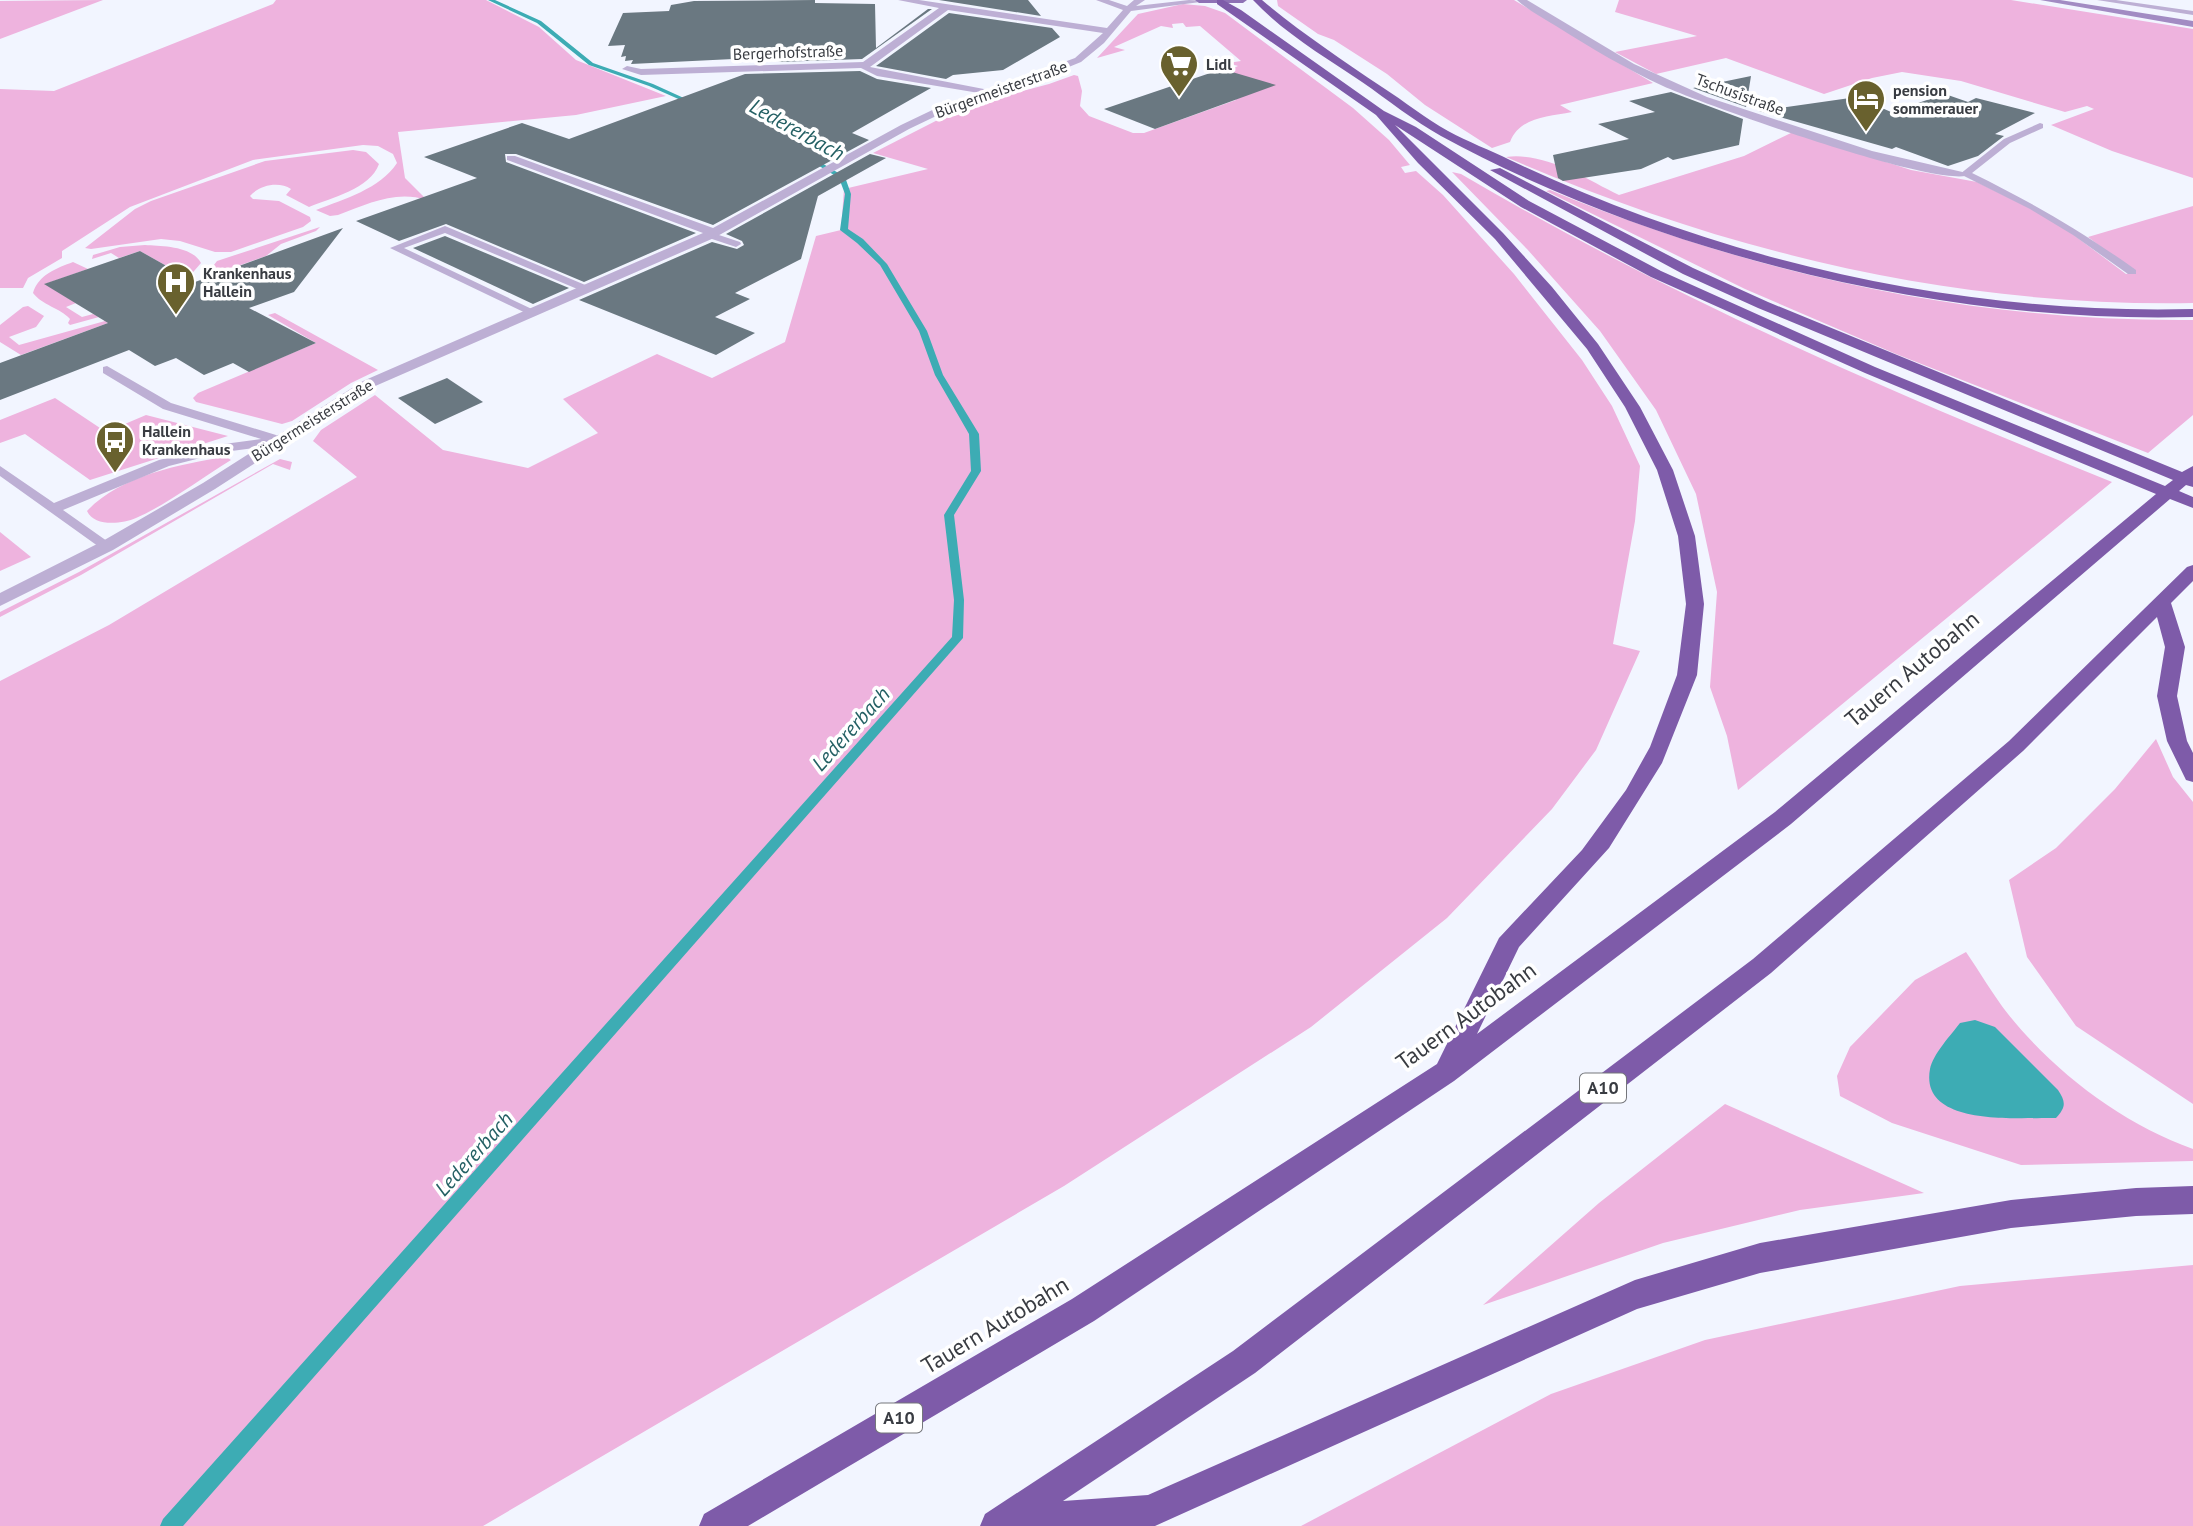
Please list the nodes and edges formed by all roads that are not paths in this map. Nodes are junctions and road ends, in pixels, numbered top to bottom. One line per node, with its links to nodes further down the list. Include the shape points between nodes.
1 (902, 0): 12 (street)
2 (986, 0): 14 (street)
3 (1100, 0): 13 (street)
4 (1141, 0): 13 (street, Bürgermeisterstraße)
5 (1201, 0): 11 (main road); 13 (street)
6 (1243, 0): 11 (main road)
7 (1257, 0): 23 (highway, via 1292,30)
8 (1521, 0): 25 (street, Tschusistraße, via 1668,85 1883,160)
9 (2044, 0): 16 (main road)
10 (2101, 0): 15 (lane)
11 (1220, 2): 21 (highway)
12 (946, 7): 14 (street); 18 (street)
13 (1129, 9): 17 (street, Bürgermeisterstraße)
14 (969, 10): 17 (street)
15 (2193, 13)
16 (2193, 24)
17 (1109, 31): 20 (street, Bürgermeisterstraße, via 1078,60)
18 (865, 65): 19 (street, Bergerhofstraße); 20 (street, Bergerhofstraße, via 877,73)
19 (627, 69)
20 (987, 92): 26 (street, Bürgermeisterstraße, via 905,127)
21 (1380, 113): 37 (highway, via 1525,204 1656,274 1870,370); 44 (highway, via 1527,268 1617,382 1655,444 1671,481 1695,581 1690,660 1661,747 1580,868 1510,942)
22 (2040, 126): 25 (lane, via 2007,141)
23 (1444, 133): 31 (highway, via 1584,198 1784,263 1914,291 2040,308); 36 (highway, via 1492,168 1688,271 1903,365)
24 (511, 158): 26 (street)
25 (1965, 174): 28 (lane, via 2034,207)
26 (712, 234): 27 (lane); 29 (street, Bürgermeisterstraße)
27 (736, 244)
28 (2132, 272)
29 (586, 289): 30 (street, Bürgermeisterstraße); 30 (lane, via 445,229 395,248)
30 (532, 313): 33 (street, Bürgermeisterstraße, via 368,384)
31 (2193, 313)
32 (107, 370): 33 (lane, via 167,406)
33 (278, 440): 38 (lane, via 164,463); 39 (street, Bürgermeisterstraße)
34 (0, 470): 38 (lane)
35 (2193, 471): 44 (highway, Tauern Autobahn / A10, via 1783,818)
36 (2193, 482)
37 (2193, 503)
38 (53, 509): 39 (lane)
39 (107, 546): 41 (street, Bürgermeisterstraße)
40 (2193, 571): 42 (highway, A10)
41 (0, 600)
42 (2162, 603): 43 (highway, via 2175,647 2167,696 2177,740); 46 (highway, A10, via 2016,746 1762,966 1244,1362)
43 (2193, 774)
44 (1446, 1073): 47 (highway, Tauern Autobahn / A10, via 1083,1310)
45 (2193, 1200): 46 (highway, via 2011,1214 1760,1258 1635,1295 1149,1512)
46 (1000, 1524)
47 (716, 1526)

